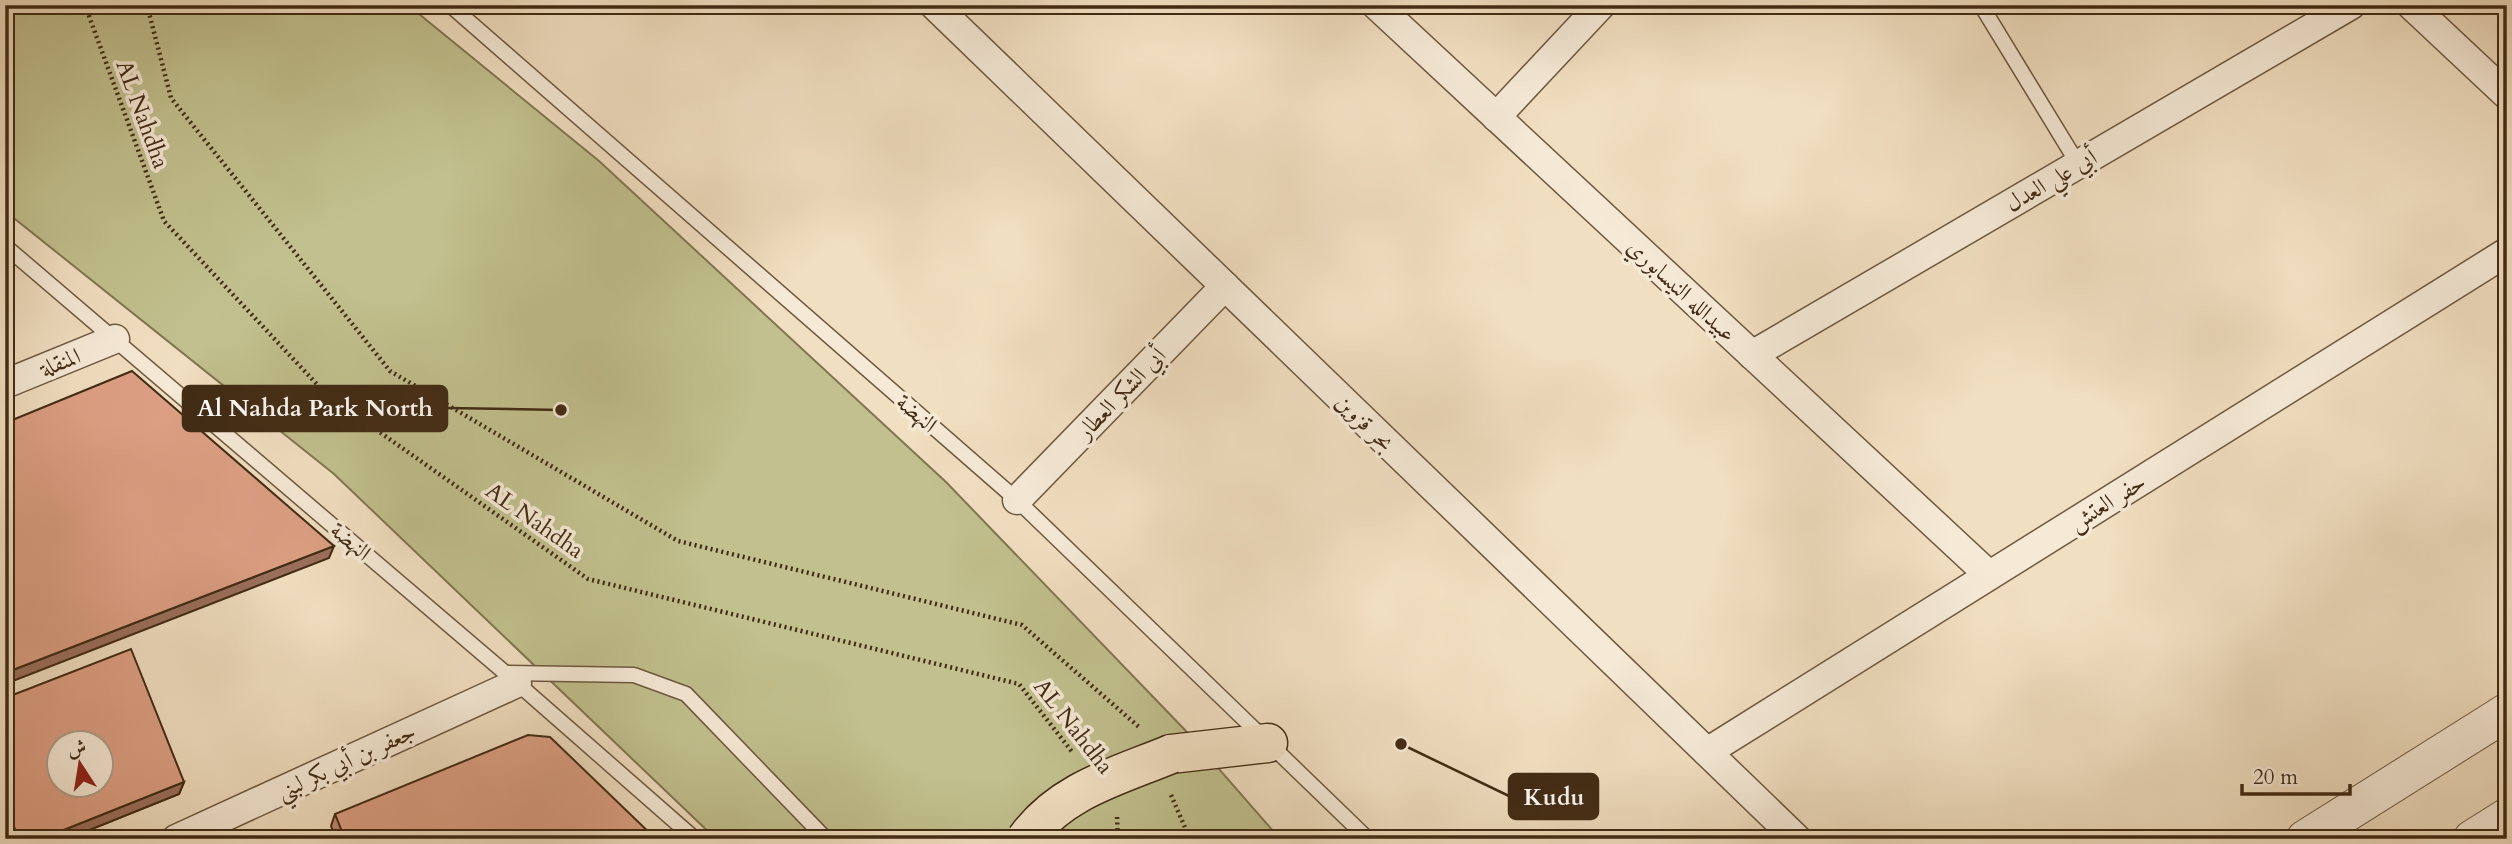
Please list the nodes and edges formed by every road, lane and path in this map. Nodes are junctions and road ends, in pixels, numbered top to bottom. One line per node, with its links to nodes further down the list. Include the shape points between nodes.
1 (85, 5): 25 (path, AL Nahdha, via 164,221 327,395 588,579 1019,684)
2 (147, 5): 26 (path, AL Nahdha, via 171,98 390,371 678,541 1022,625)
3 (450, 5): 19 (lane, النهضة)
4 (934, 5): 15 (street, بحر قزوين)
5 (1376, 5): 11 (street, عبيدالله النيسابوري)
6 (1601, 5): 11 (street)
7 (1981, 5): 12 (lane)
8 (2351, 5): 12 (street, أبي علي العدل)
9 (2411, 5): 10 (street)
10 (2507, 96)
11 (1496, 117): 17 (street, عبيدالله النيسابوري)
12 (2078, 164): 17 (street, أبي علي العدل)
13 (5, 246): 16 (lane, النهضة)
14 (2507, 252): 20 (street, حفر العتش)
15 (1225, 286): 19 (street, أبي الشكر العطار); 24 (street, بحر قزوين)
16 (115, 339): 18 (street, المنقلة); 21 (lane, النهضة)
17 (1752, 355): 20 (street, عبيدالله النيسابوري)
18 (5, 384)
19 (1017, 500): 23 (lane, النهضة)
20 (1989, 575): 24 (street, حفر العتش)
21 (510, 678): 29 (street, جعفر بن أبي بكر لبني); 30 (lane, النهضة); 31 (lane, via 634,676 686,694)
22 (2507, 712): 37 (street)
23 (1268, 743): 26 (main road); 35 (lane, النهضة)
24 (1707, 752): 36 (street, بحر قزوين)
25 (1076, 757)
26 (1162, 759): 32 (main road, bridge, via 1080,791 1041,819); 34 (path, AL Nahdha)
27 (1117, 809): 33 (path)
28 (2507, 817): 38 (street)
29 (176, 839)
30 (695, 839)
31 (826, 839)
32 (1026, 839)
33 (1118, 839)
34 (1190, 839)
35 (1367, 839)
36 (1797, 839)
37 (2305, 839)
38 (2472, 839)

